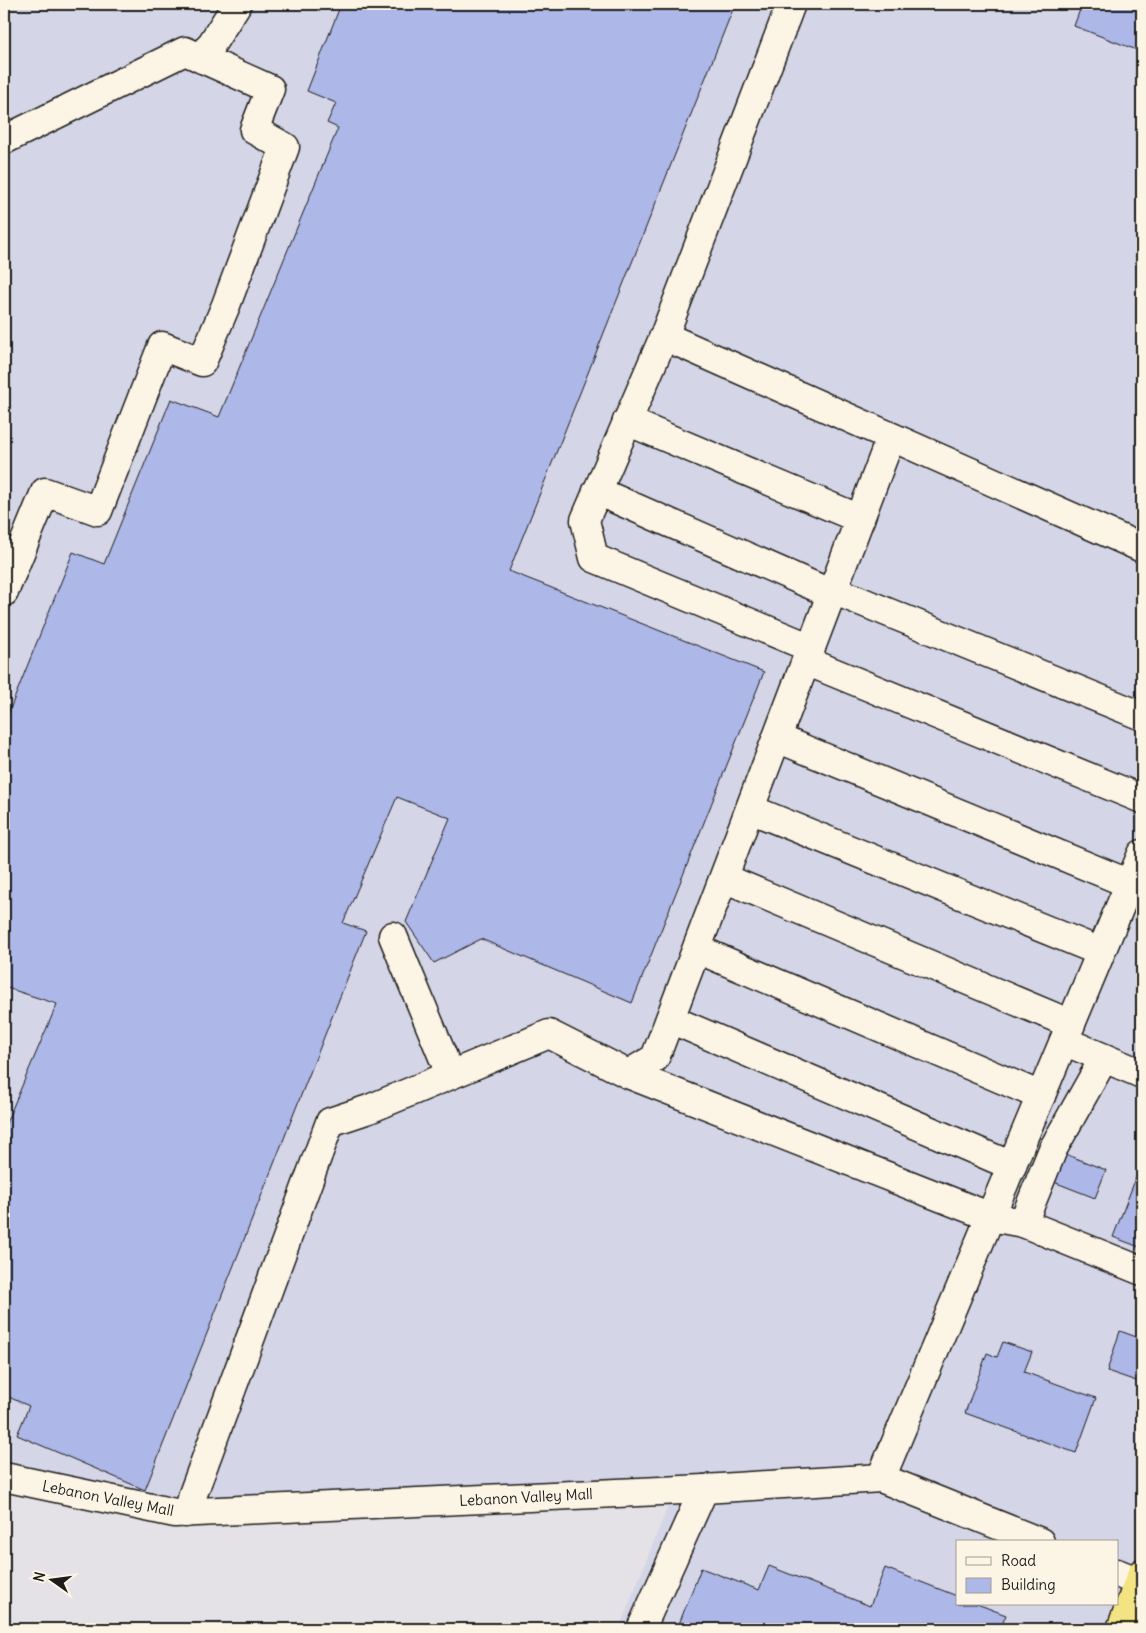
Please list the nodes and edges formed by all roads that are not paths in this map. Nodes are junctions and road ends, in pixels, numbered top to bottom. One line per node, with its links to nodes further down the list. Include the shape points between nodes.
1 (238, 4): 3 (lane)
2 (791, 4): 5 (lane)
3 (202, 59): 4 (lane, via 185,51); 11 (lane, via 270,89 254,130 285,147 275,175 202,362 162,346 98,511 46,492)
4 (4, 140)
5 (664, 336): 6 (lane); 7 (lane)
6 (627, 421): 8 (lane); 9 (lane)
7 (891, 437): 9 (lane); 10 (lane)
8 (597, 491): 12 (lane); 13 (lane, via 585,520 594,558)
9 (860, 519): 12 (lane)
10 (1142, 548)
11 (4, 592)
12 (832, 592): 13 (lane); 14 (lane)
13 (808, 655): 15 (lane); 16 (lane)
14 (1142, 716)
15 (777, 738): 17 (lane); 20 (lane)
16 (1142, 799)
17 (750, 809): 19 (lane); 23 (lane)
18 (1142, 854): 20 (lane)
19 (724, 878): 22 (lane); 25 (lane)
20 (1133, 889): 23 (lane)
21 (393, 936): 27 (lane)
22 (697, 949): 24 (lane); 30 (lane)
23 (1101, 952): 25 (lane)
24 (670, 1019): 28 (lane, via 655,1058); 31 (lane)
25 (1068, 1032): 26 (lane); 30 (lane)
26 (1104, 1058): 29 (lane); 33 (lane, via 1053,1149)
27 (450, 1074): 28 (lane, via 549,1034); 38 (lane, via 330,1122)
28 (628, 1074): 32 (lane)
29 (1142, 1074)
30 (1041, 1096): 31 (lane)
31 (1012, 1166): 32 (lane)
32 (991, 1217): 33 (lane); 36 (lane)
33 (1023, 1223): 34 (lane)
34 (1142, 1271)
35 (4, 1477): 38 (lane, Lebanon Valley Mall)
36 (881, 1478): 37 (lane, Lebanon Valley Mall); 39 (lane, Lebanon Valley Mall)
37 (704, 1489): 38 (lane, Lebanon Valley Mall); 42 (lane)
38 (186, 1513)
39 (1035, 1540)
40 (1133, 1576): 41 (highway)
41 (1130, 1624)
42 (641, 1629)

